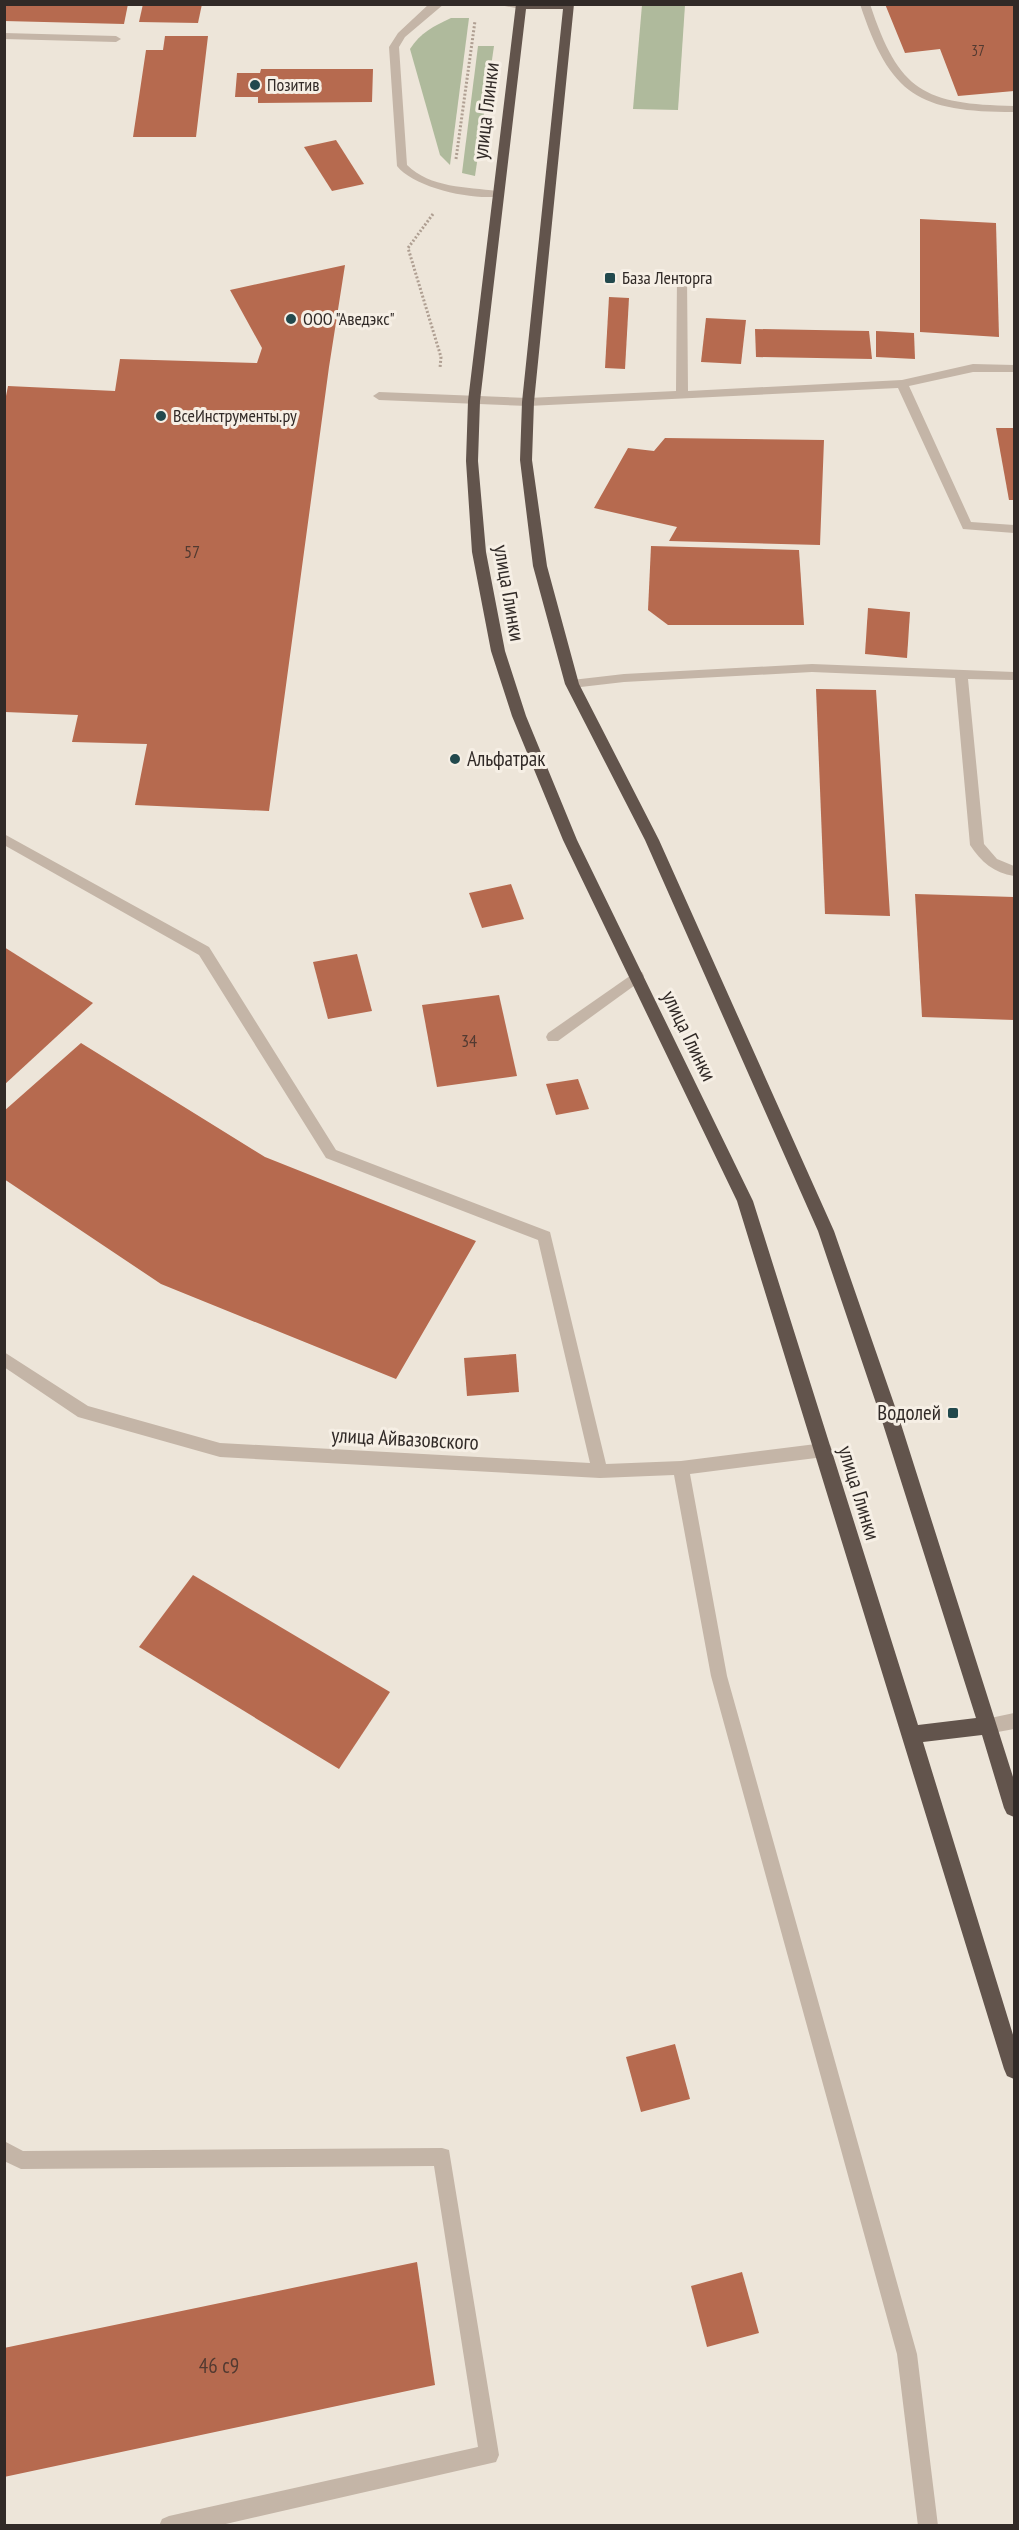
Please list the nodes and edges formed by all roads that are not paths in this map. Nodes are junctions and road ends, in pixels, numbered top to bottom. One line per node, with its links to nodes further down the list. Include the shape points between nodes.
1 (439, 4): 9 (lane, via 401,35 394,47 402,165 408,174 421,181)
2 (498, 4): 4 (lane)
3 (865, 4): 8 (lane, via 875,39 890,65 901,81 919,95 971,107)
4 (521, 5): 5 (highway); 9 (highway, улица Глинки)
5 (569, 5): 16 (highway, улица Глинки)
6 (4, 36): 7 (lane)
7 (116, 39)
8 (1014, 109)
9 (497, 194): 15 (highway, улица Глинки)
10 (682, 277): 13 (lane)
11 (1014, 369): 12 (lane, via 973,368)
12 (902, 384): 13 (lane); 17 (lane, via 967,526)
13 (681, 394): 16 (lane)
14 (379, 396): 15 (lane)
15 (474, 401): 16 (lane); 23 (highway, улица Глинки, via 472,461 479,552 498,651 519,716 570,840)
16 (528, 402): 20 (highway, улица Глинки, via 526,460 540,566)
17 (1014, 529)
18 (961, 673): 19 (lane); 20 (lane, via 812,668); 22 (lane, via 977,845 987,860)
19 (1014, 676)
20 (572, 684): 30 (highway, улица Глинки, via 652,840 826,1231 891,1421)
21 (4, 839): 28 (lane, via 204,951 331,1154 545,1236)
22 (1014, 871)
23 (637, 976): 24 (lane); 26 (highway, улица Глинки, via 745,1201)
24 (553, 1037)
25 (4, 1358): 28 (lane, улица Айвазовского, via 84,1412 220,1450)
26 (824, 1450): 27 (lane, улица Айвазовского); 31 (highway, улица Глинки)
27 (681, 1468): 28 (lane, улица Айвазовского); 36 (lane, via 719,1676 907,2354)
28 (600, 1471)
29 (1014, 1721): 30 (lane)
30 (987, 1726): 31 (highway); 32 (highway, улица Глинки)
31 (911, 1735): 33 (highway, улица Глинки)
32 (1014, 1808)
33 (1014, 2069)
34 (4, 2150): 35 (lane, via 21,2160 442,2157 489,2456)
35 (169, 2526)
36 (928, 2526)

